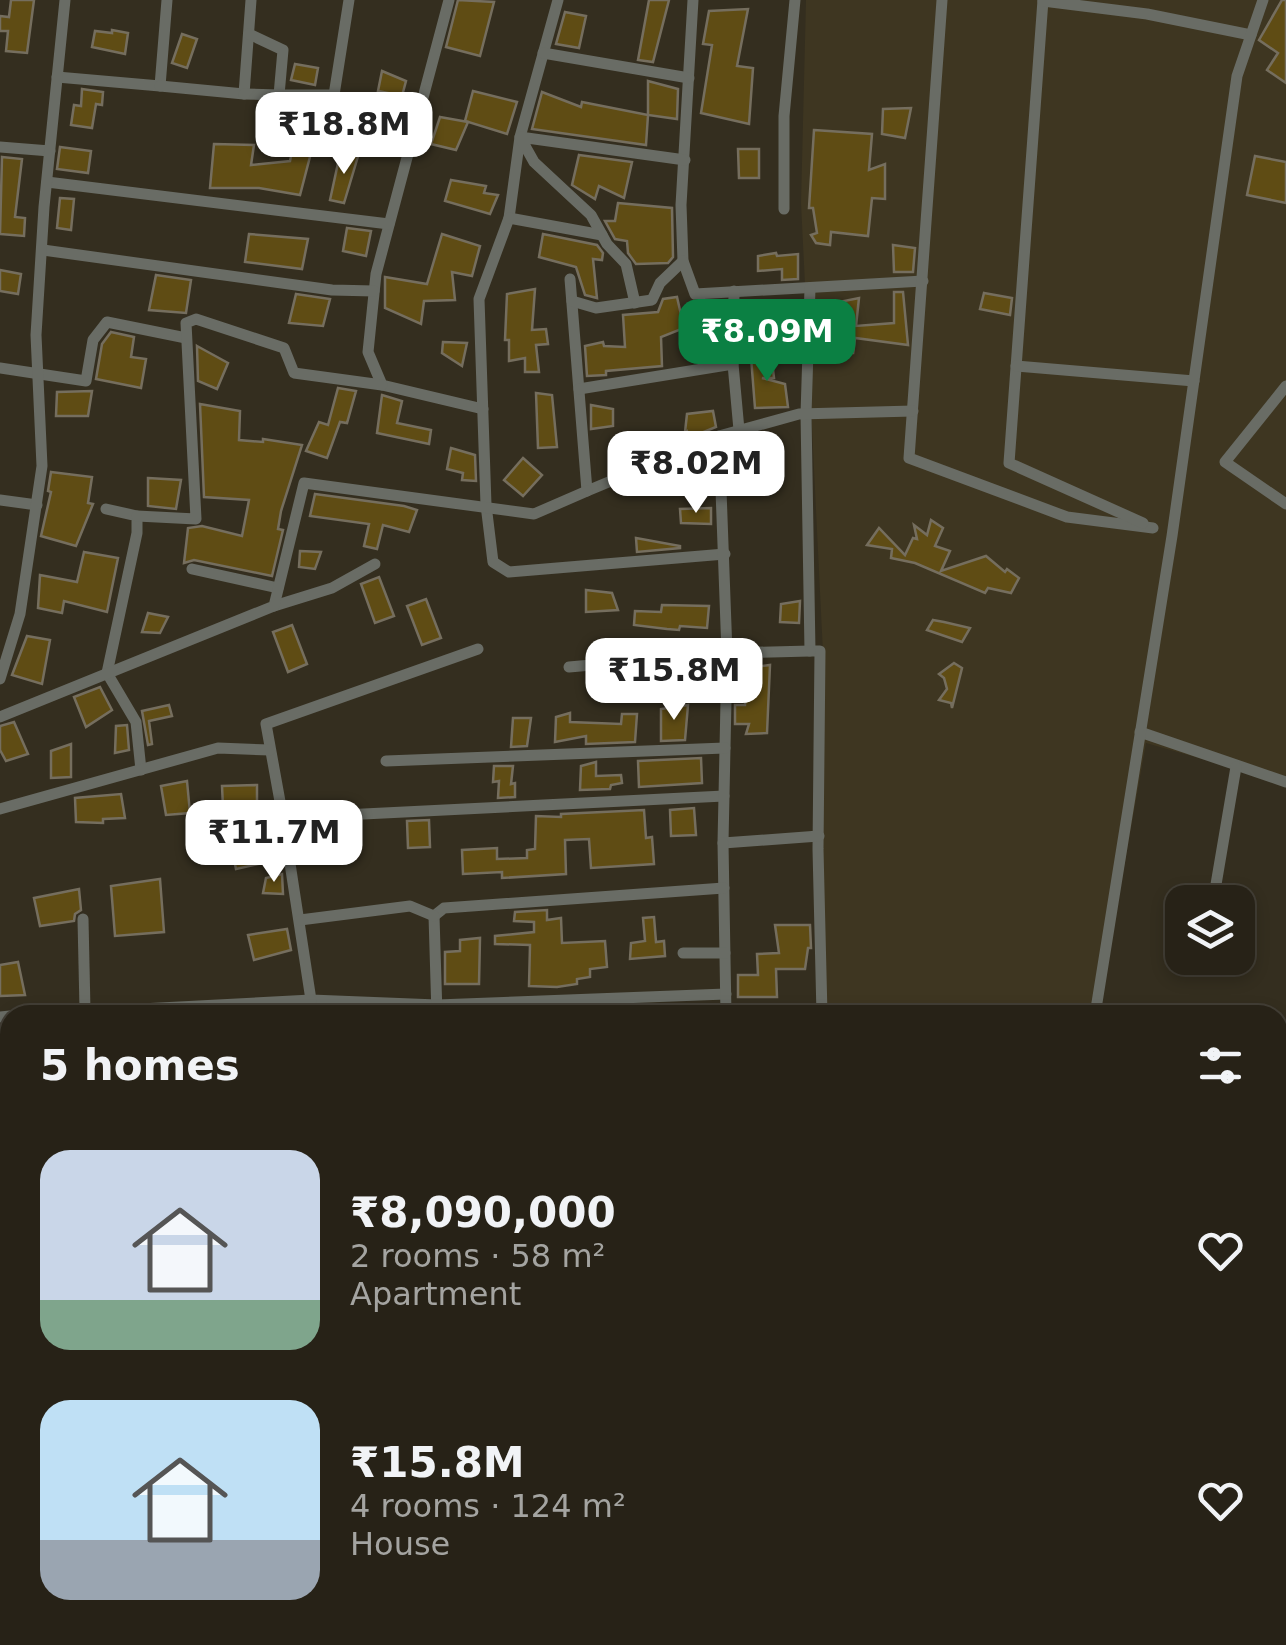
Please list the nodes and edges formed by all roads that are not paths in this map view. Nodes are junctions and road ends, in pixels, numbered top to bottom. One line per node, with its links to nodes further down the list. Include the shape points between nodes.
1 (65, 0): 15 (street)
2 (167, 0): 17 (street)
3 (252, 0): 12 (street)
4 (349, 0): 19 (street, via 334,95)
5 (449, 0): 27 (street)
6 (558, 0): 14 (street)
7 (693, 0): 16 (street)
8 (795, 0): 25 (street)
9 (942, 0): 32 (street)
10 (1043, 0): 13 (street); 40 (street)
11 (1264, 0): 13 (street)
12 (249, 34): 18 (street); 19 (street, via 283,50)
13 (1251, 34): 43 (street, via 1237,76)
14 (544, 52): 16 (street); 20 (street)
15 (58, 77): 17 (street); 22 (street)
16 (689, 78): 23 (street)
17 (160, 86): 18 (street)
18 (244, 94): 19 (street)
19 (280, 94)
20 (520, 138): 23 (street); 26 (street); 28 (street)
21 (0, 147): 22 (street)
22 (50, 151): 24 (street)
23 (685, 160): 30 (street)
24 (47, 182): 27 (street); 29 (street)
25 (784, 209)
26 (509, 218): 28 (street); 47 (street, via 479,298)
27 (389, 224): 35 (street)
28 (602, 234): 37 (street, via 626,264)
29 (43, 250): 35 (street); 42 (street)
30 (683, 262): 34 (street, via 695,294); 37 (street, via 652,300)
31 (570, 280): 36 (street)
32 (923, 281): 33 (street); 48 (street)
33 (810, 288): 34 (street); 49 (street)
34 (734, 290): 39 (street)
35 (374, 291): 44 (street, via 368,352)
36 (572, 301): 37 (street, via 596,308); 46 (street)
37 (634, 303)
38 (186, 338): 42 (street, via 107,322 93,340 86,381); 44 (street, via 186,323 196,319 284,348 294,374); 58 (street, via 196,520)
39 (733, 364): 46 (street); 50 (street)
40 (1016, 366): 43 (street); 59 (street, via 1009,463)
41 (0, 368): 42 (street)
42 (39, 374): 55 (street, via 42,466)
43 (1194, 381): 60 (street)
44 (382, 385): 47 (street)
45 (1286, 386): 54 (street, via 1225,462)
46 (578, 389): 52 (street)
47 (483, 409): 56 (street)
48 (913, 411): 49 (street); 59 (street, via 909,458 1067,517)
49 (806, 414): 50 (street); 68 (street)
50 (739, 430): 51 (street)
51 (719, 436): 52 (street); 61 (street)
52 (586, 490): 56 (street, via 534,514)
53 (0, 500): 55 (street)
54 (1286, 504)
55 (36, 505): 66 (street, via 20,614)
56 (486, 505): 61 (street, via 493,562 509,572); 64 (street, via 304,483)
57 (106, 509): 58 (street)
58 (137, 516): 71 (street)
59 (1153, 528): 60 (street)
60 (1172, 536): 74 (street)
61 (725, 554): 69 (street)
62 (375, 564): 65 (street, via 332,588)
63 (192, 569): 64 (street)
64 (278, 588): 65 (street)
65 (274, 606): 71 (street)
66 (6, 636): 72 (street)
67 (478, 650): 76 (street, via 266,724)
68 (810, 651): 69 (street); 84 (street, via 820,651)
69 (727, 654): 70 (street); 75 (street)
70 (569, 667)
71 (107, 674): 73 (street); 79 (street, via 136,722)
72 (0, 678)
73 (0, 717)
74 (1140, 732): 78 (street); 104 (street)
75 (725, 748): 77 (street); 81 (street)
76 (270, 750): 79 (street, via 218,748); 83 (street)
77 (386, 761)
78 (1236, 766): 80 (street); 86 (street)
79 (141, 770): 82 (street)
80 (1286, 782)
81 (724, 796): 83 (street); 85 (street)
82 (0, 810)
83 (284, 818): 90 (street)
84 (819, 836): 85 (street); 103 (street)
85 (723, 844): 87 (street)
86 (1216, 885)
87 (724, 888): 88 (street, via 444,908); 92 (street)
88 (434, 916): 90 (street, via 410,906); 99 (street)
89 (82, 919): 96 (street)
90 (300, 920): 95 (street)
91 (682, 952): 92 (street)
92 (725, 954): 93 (street)
93 (726, 994): 94 (street); 102 (street)
94 (613, 999): 100 (street); 101 (street)
95 (311, 1000): 97 (street); 98 (street)
96 (85, 1005)
97 (198, 1005)
98 (374, 1005)
99 (437, 1005)
100 (517, 1005)
101 (613, 1005)
102 (726, 1005)
103 (822, 1005)
104 (1097, 1005)

